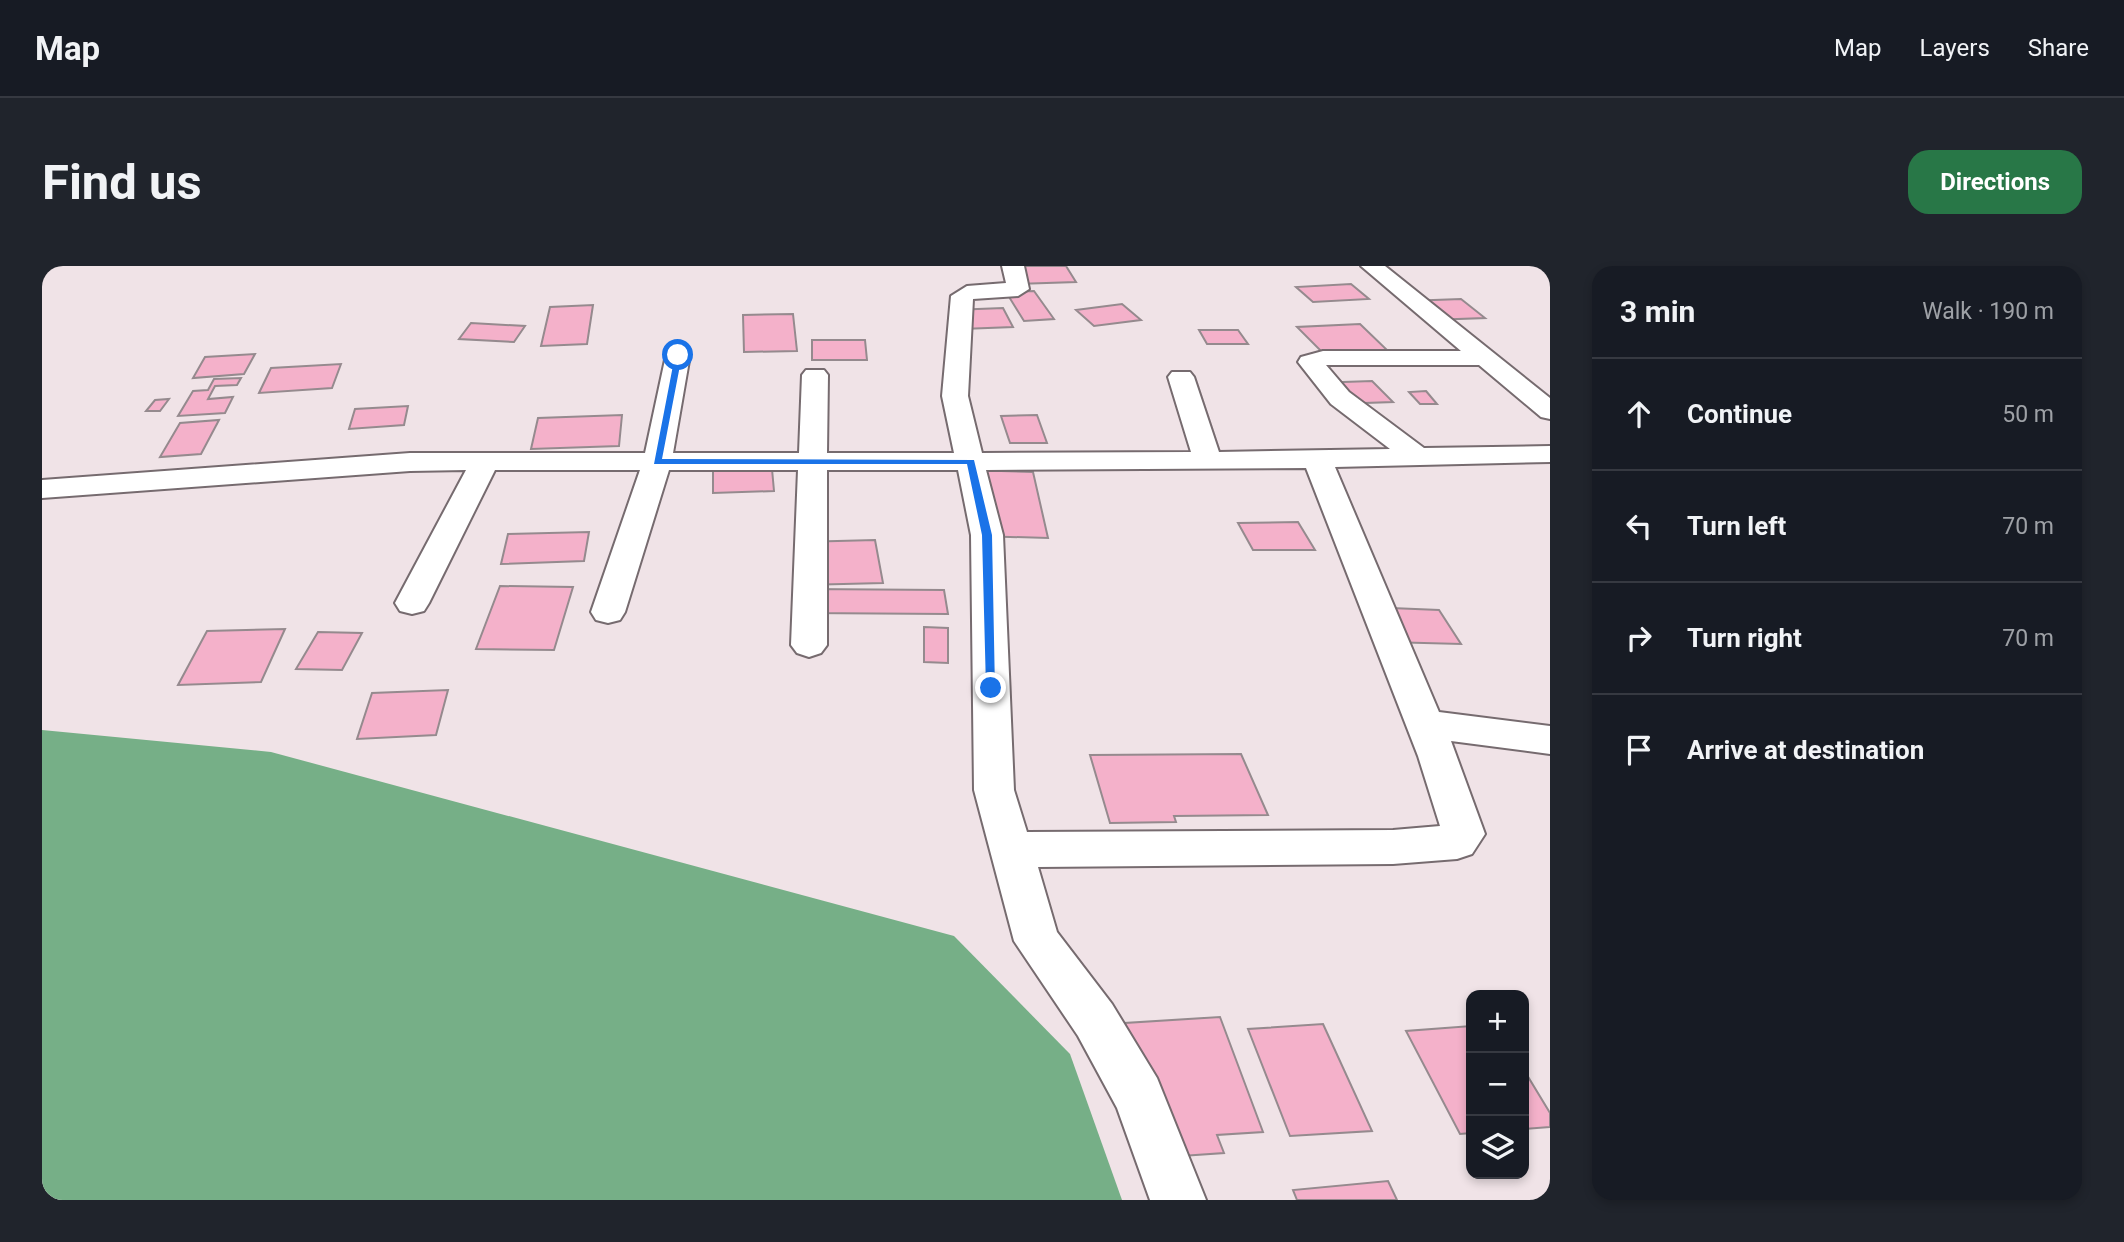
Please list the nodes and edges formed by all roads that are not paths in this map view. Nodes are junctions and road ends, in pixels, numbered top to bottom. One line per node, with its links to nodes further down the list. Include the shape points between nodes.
1 (1013, 266): 15 (street, via 1018,289 967,293 960,300 955,396)
2 (1372, 266): 4 (street)
3 (678, 355): 13 (street)
4 (1484, 358): 7 (street); 9 (street, via 1323,358 1310,362 1340,398)
5 (815, 375): 14 (street)
6 (1181, 377): 11 (street)
7 (1550, 411)
8 (1550, 454): 9 (street)
9 (1417, 457): 10 (street)
10 (1317, 459): 11 (street); 20 (street)
11 (1208, 461): 15 (street)
12 (485, 462): 13 (street); 16 (street, via 410,462); 17 (street)
13 (657, 462): 14 (street); 18 (street)
14 (813, 462): 15 (street); 19 (street)
15 (971, 462): 22 (street, via 987,535 994,790)
16 (42, 489)
17 (412, 603)
18 (608, 612)
19 (809, 645)
20 (1425, 724): 21 (street); 22 (street, via 1464,834 1457,842 1393,847)
21 (1550, 740)
22 (1011, 850): 23 (street, via 1037,941 1095,1020 1139,1096)
23 (1178, 1200)

